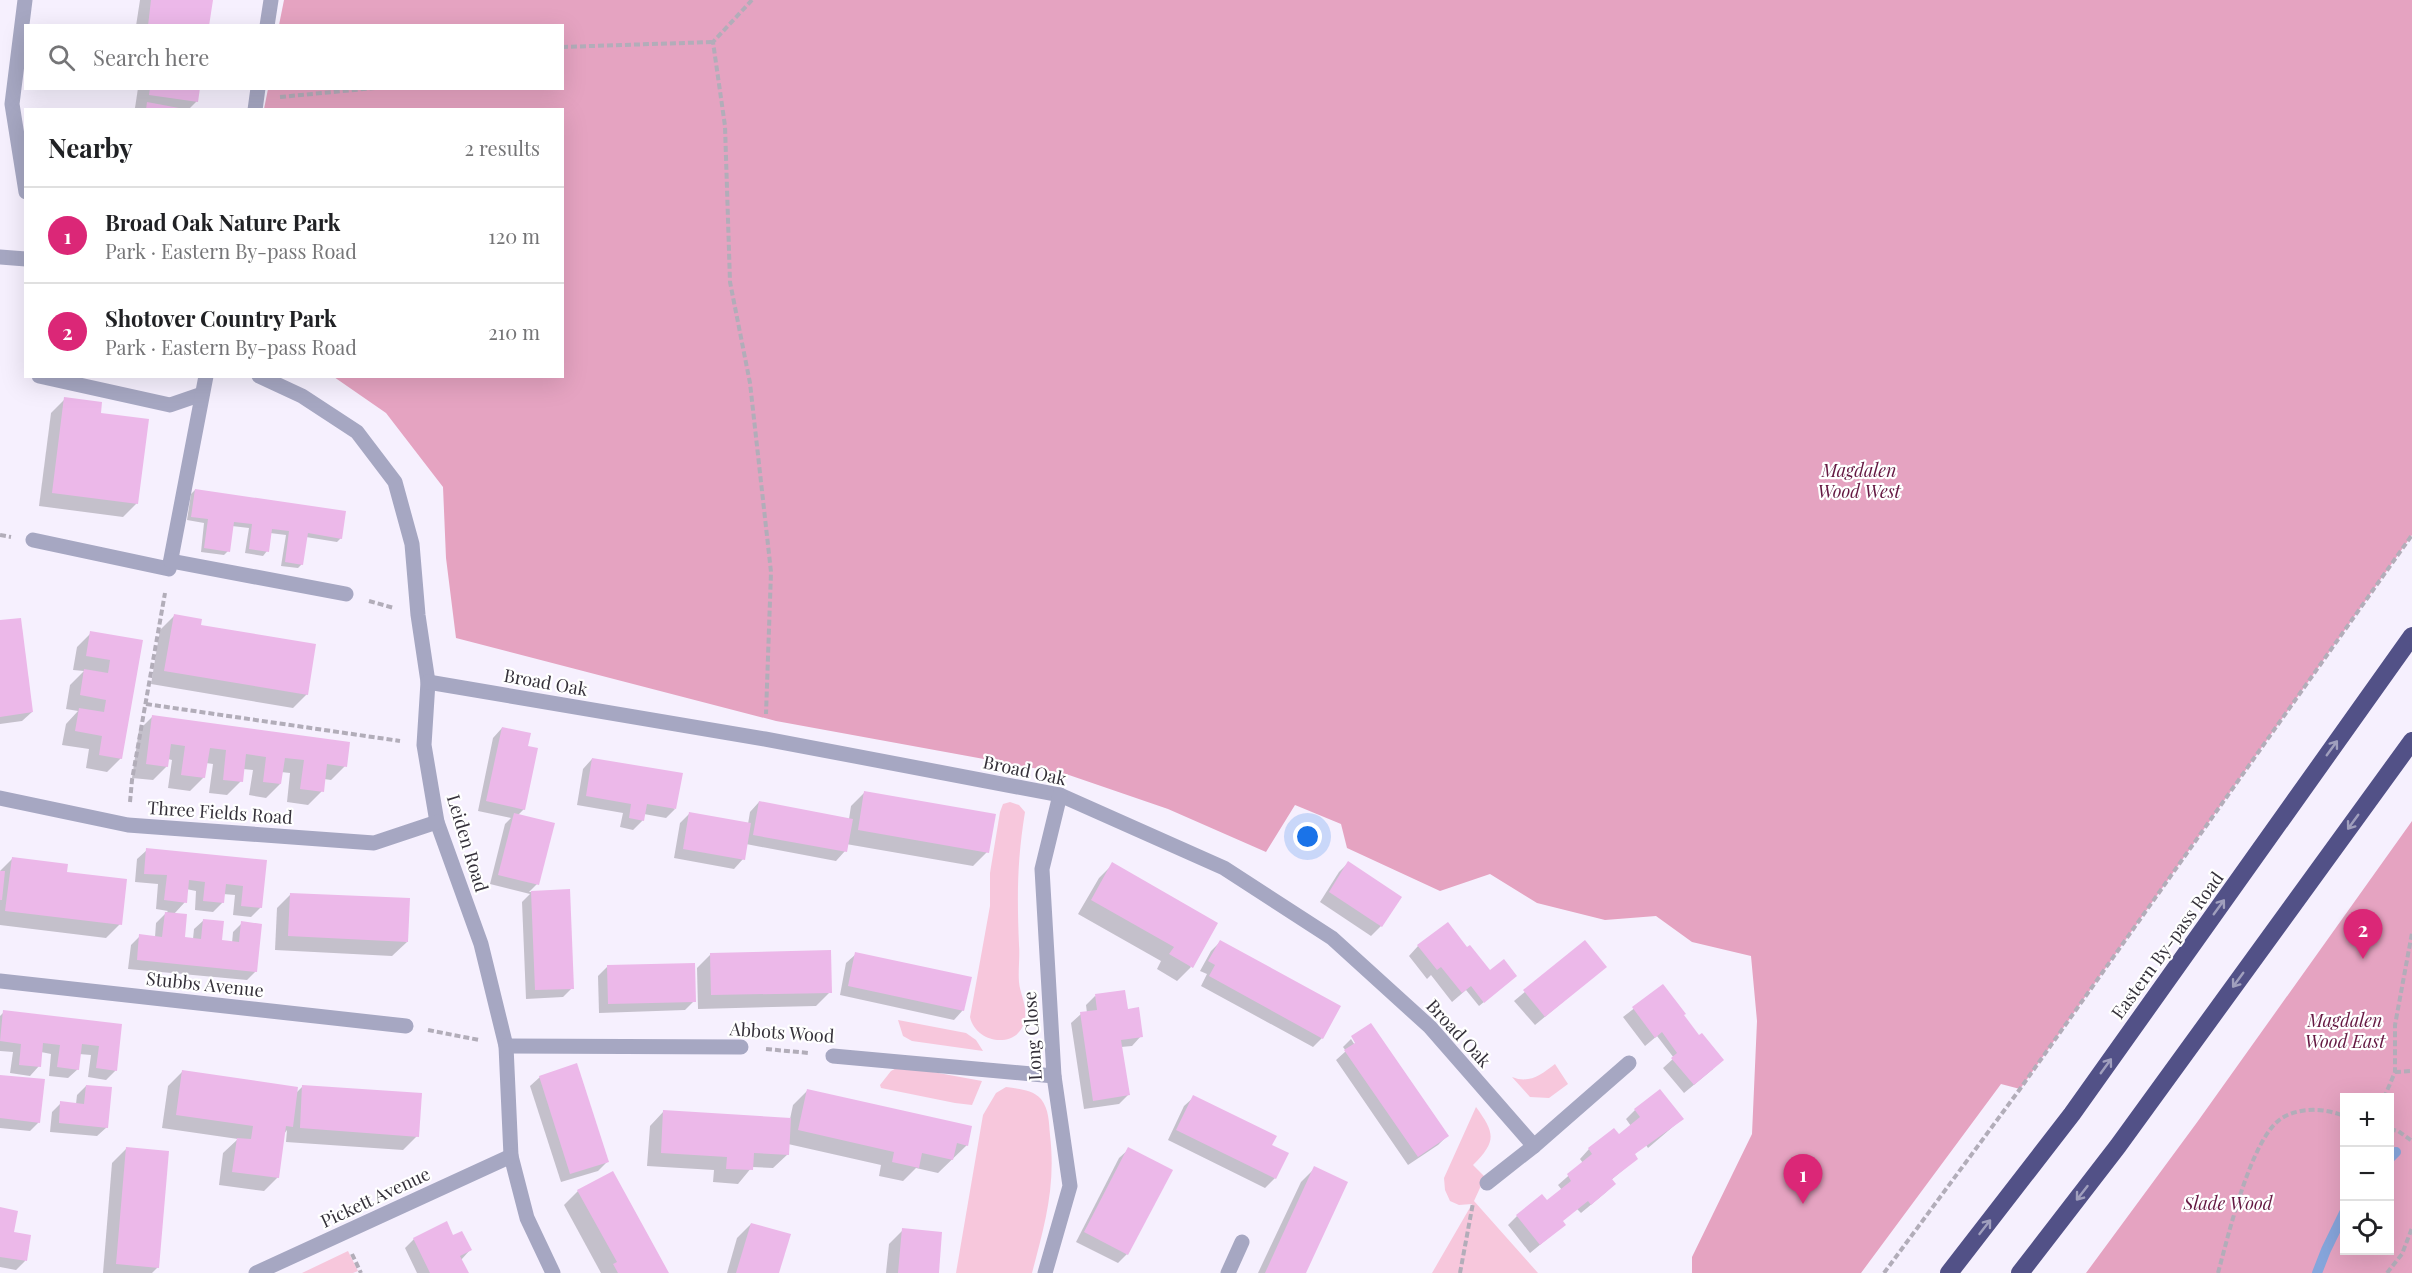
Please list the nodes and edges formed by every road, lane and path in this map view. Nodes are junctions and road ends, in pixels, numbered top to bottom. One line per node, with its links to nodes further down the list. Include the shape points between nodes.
1 (25, 0): 9 (street, via 12,104)
2 (271, 0): 4 (street)
3 (752, 0): 5 (path)
4 (267, 24)
5 (713, 42): 6 (path); 24 (path, via 725,126 730,282 750,383 771,572)
6 (564, 46)
7 (354, 90): 8 (path)
8 (257, 99)
9 (24, 179)
10 (0, 257): 11 (street)
11 (24, 259)
12 (48, 378): 15 (street, via 170,405)
13 (206, 378): 15 (street)
14 (263, 378): 20 (street, Leiden Road, via 302,396 357,432 395,482 412,544)
15 (202, 394): 18 (street)
16 (2412, 535): 55 (path, via 2020,1089)
17 (33, 540): 18 (street)
18 (170, 565): 19 (street); 23 (path)
19 (346, 594): 20 (path)
20 (417, 615): 22 (street, Leiden Road)
21 (2412, 636): 56 (highway, Eastern By-pass Road, one-way to 21, via 2072,1113)
22 (428, 682): 24 (street, Broad Oak); 26 (street, Leiden Road)
23 (146, 704): 26 (path); 30 (path)
24 (765, 739): 27 (street, Broad Oak)
25 (2412, 741): 57 (highway, one-way to 57, via 2118,1146)
26 (424, 745): 29 (street, Leiden Road)
27 (1060, 795): 40 (street, Long Close, via 1042,869); 45 (street, Broad Oak, via 1224,868 1332,938 1430,1027)
28 (0, 798): 30 (street, Three Fields Road)
29 (437, 822): 30 (street, Three Fields Road, via 374,843); 34 (street, Leiden Road, via 481,944)
30 (128, 825)
31 (2412, 933): 39 (path, via 2395,1025)
32 (0, 981): 33 (street, Stubbs Avenue)
33 (406, 1026): 34 (path)
34 (506, 1046): 35 (street, Abbots Wood); 46 (street, Leiden Road)
35 (741, 1047): 36 (path, Abbots Wood)
36 (833, 1056): 40 (street, Abbots Wood)
37 (1629, 1063): 45 (street)
38 (2412, 1071): 39 (path)
39 (2395, 1072): 41 (path)
40 (1054, 1076): 50 (street, Long Close, via 1070,1186)
41 (2386, 1093)
42 (2340, 1115): 58 (path, via 2304,1109 2281,1118 2263,1140 2240,1198)
43 (2394, 1130): 44 (path)
44 (2412, 1141)
45 (1534, 1146): 47 (street)
46 (511, 1156): 51 (street, Pickett Avenue); 52 (street, Leiden Road, via 526,1218)
47 (1487, 1183): 54 (path, via 1474,1201)
48 (2412, 1228): 59 (path, via 2402,1254)
49 (1242, 1242): 53 (street)
50 (1049, 1272)
51 (256, 1273)
52 (553, 1273)
53 (1228, 1273)
54 (1460, 1273)
55 (1884, 1273)
56 (1949, 1273)
57 (2020, 1273)
58 (2218, 1273)
59 (2387, 1273)

